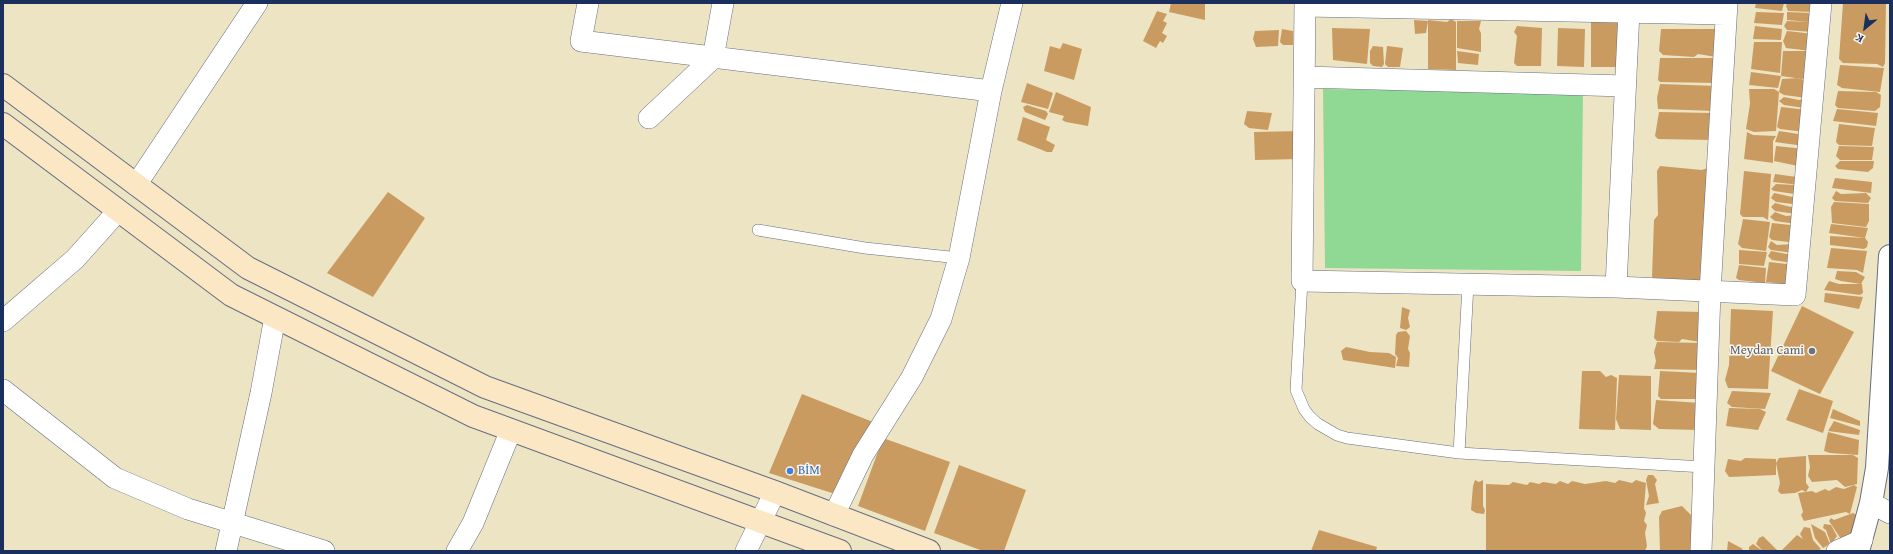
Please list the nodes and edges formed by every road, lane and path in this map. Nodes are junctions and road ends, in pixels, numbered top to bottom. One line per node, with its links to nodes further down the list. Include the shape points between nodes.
1 (588, 3): 9 (street, via 581,41)
2 (723, 3): 9 (street)
3 (1012, 3): 13 (street)
4 (1821, 3): 24 (street, via 1795,295)
5 (256, 4): 16 (street)
6 (1305, 4): 8 (street); 10 (street)
7 (1726, 8): 8 (street); 24 (street)
8 (1629, 11): 12 (street)
9 (713, 58): 13 (street); 14 (street)
10 (1304, 77): 12 (street); 21 (street)
11 (3, 85): 16 (main road)
12 (1625, 86): 23 (street)
13 (991, 91): 20 (street)
14 (649, 118)
15 (3, 124): 17 (main road)
16 (136, 185): 31 (main road, via 248,268 485,387)
17 (118, 211): 25 (main road, via 231,295); 26 (street, via 75,259)
18 (758, 230): 20 (lane, via 865,248)
19 (1890, 256): 32 (street, via 1877,468)
20 (959, 258): 34 (street, via 941,319 928,349 863,455)
21 (1302, 281): 22 (street); 29 (lane, via 1296,390 1310,417 1327,430 1347,438)
22 (1468, 284): 23 (street); 29 (lane)
23 (1616, 287): 24 (street)
24 (1710, 292): 30 (street)
25 (275, 317): 28 (main road, via 473,416); 35 (street)
26 (3, 322)
27 (3, 390): 35 (street, via 115,478 188,508)
28 (511, 430): 36 (main road); 40 (street, via 473,523)
29 (1459, 453): 30 (lane)
30 (1704, 468): 44 (street)
31 (775, 492): 34 (main road); 36 (street)
32 (1871, 503): 33 (street); 37 (street)
33 (1890, 514)
34 (834, 515): 43 (main road)
35 (232, 522): 38 (street); 39 (street)
36 (761, 523): 41 (street); 42 (main road)
37 (1860, 545): 45 (street)
38 (226, 551)
39 (324, 551)
40 (457, 551)
41 (746, 551)
42 (840, 551)
43 (928, 551)
44 (1701, 551)
45 (1837, 551)

